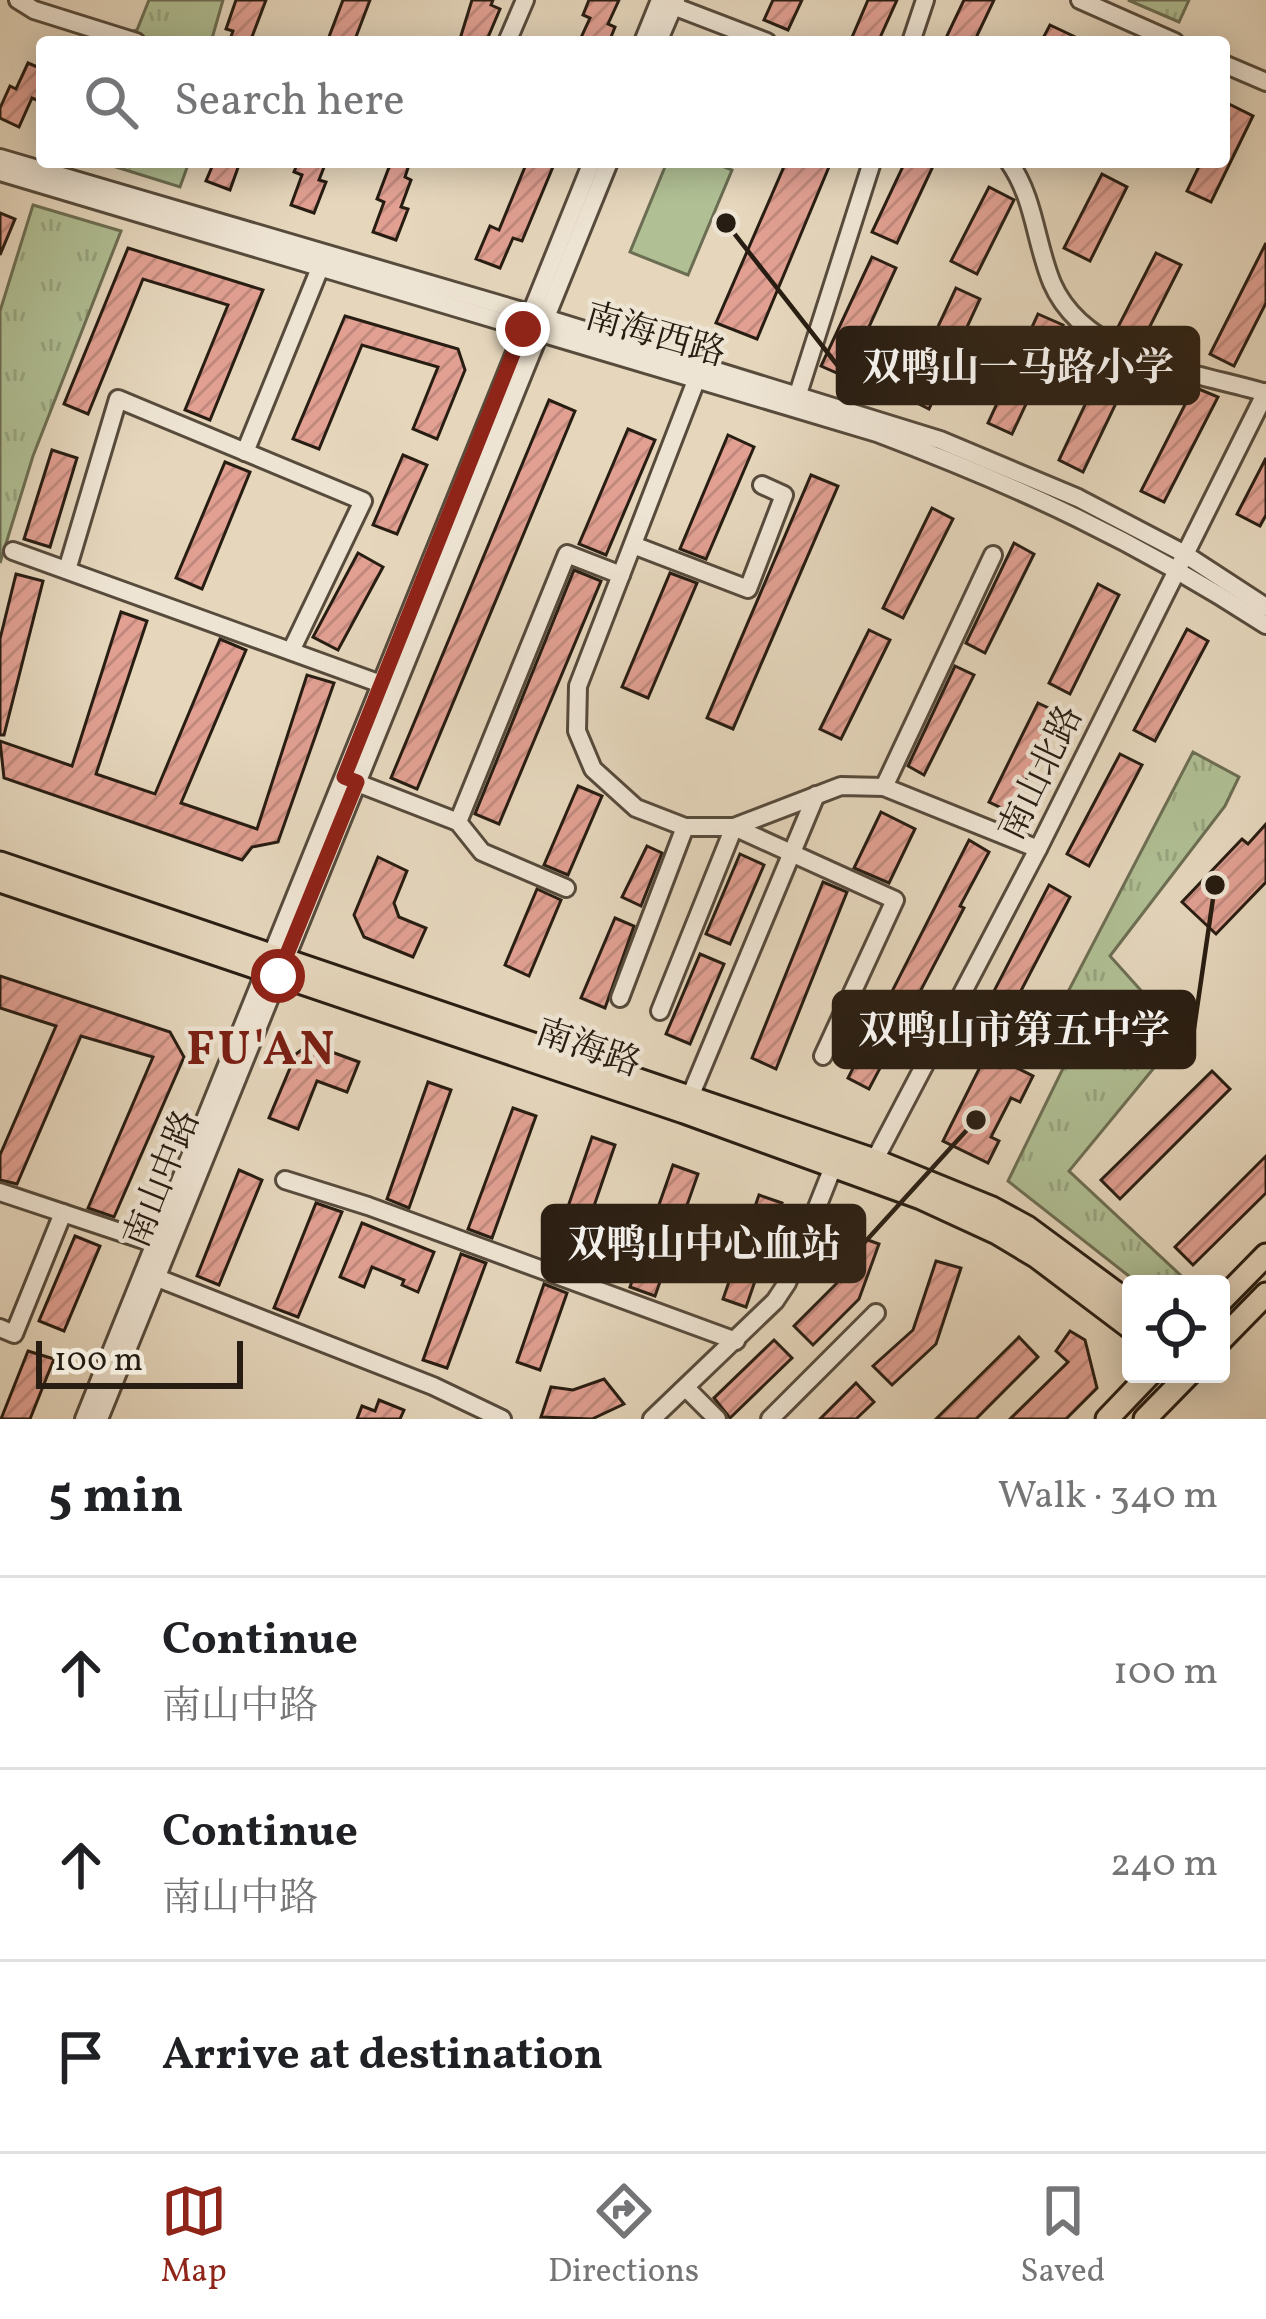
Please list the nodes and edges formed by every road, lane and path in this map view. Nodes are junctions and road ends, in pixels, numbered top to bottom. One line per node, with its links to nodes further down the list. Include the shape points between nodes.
1 (18, 0): 7 (street)
2 (76, 0): 7 (street)
3 (525, 0): 9 (street)
4 (926, 0): 13 (street)
5 (1080, 0): 14 (street)
6 (667, 2): 10 (street); 11 (street); 12 (street)
7 (68, 21): 8 (street)
8 (117, 36)
9 (510, 36)
10 (647, 36)
11 (659, 36)
12 (752, 36)
13 (913, 36)
14 (1161, 36)
15 (1230, 67): 16 (street)
16 (1266, 82)
17 (0, 158): 24 (street, 南海西路)
18 (590, 168): 24 (street, 南山中路)
19 (606, 168): 24 (street, 南山中路)
20 (870, 168): 27 (street)
21 (1012, 168): 26 (street, via 1069,312 1138,356)
22 (0, 172): 23 (street, 南海西路)
23 (320, 268): 24 (street, 南海西路); 28 (street)
24 (534, 323): 25 (street, 南海西路); 39 (street, 南山中路); 40 (street, 南山中路)
25 (699, 372): 27 (street, 南海西路); 30 (street); 33 (street, 南海西路, via 986,474)
26 (1266, 393): 33 (street, 南山北路)
27 (798, 394): 33 (street, 南海西路, via 1001,464 1078,498)
28 (245, 452): 34 (street, via 118,399); 38 (street, via 363,501)
29 (762, 485): 30 (street, via 784,495 748,589)
30 (633, 545): 35 (street)
31 (14, 551): 34 (street)
32 (993, 555): 41 (street)
33 (1180, 560): 36 (street, 南海西路); 37 (street, 南海西路); 46 (street, 南山北路)
34 (67, 570): 38 (street)
35 (621, 575): 43 (street, via 567,554); 45 (street, via 578,686 577,731 593,769 636,808)
36 (1266, 607)
37 (1266, 625)
38 (291, 651): 39 (street)
39 (381, 684): 40 (street, 南山中路)
40 (350, 780): 43 (street); 51 (street, 南山中路)
41 (884, 787): 42 (street, via 841,786); 46 (street)
42 (816, 795): 44 (street); 47 (street)
43 (458, 822): 50 (street, via 482,853)
44 (734, 826): 45 (street); 47 (street); 53 (street)
45 (685, 827): 52 (street)
46 (1039, 849): 57 (street, 南山北路)
47 (790, 854): 54 (street, via 895,900); 55 (street)
48 (0, 863): 51 (main road, 南海路)
49 (0, 881): 51 (main road, 南海路)
50 (566, 888)
51 (274, 965): 55 (main road, 南海路); 61 (street, 南山中路); 63 (street, 南山中路)
52 (620, 998)
53 (660, 1011)
54 (823, 1057)
55 (687, 1104): 56 (main road, 南海路); 57 (main road, 南海路)
56 (833, 1167): 57 (main road, 南海路); 71 (street, via 787,1283)
57 (870, 1169): 66 (main road, 南海路, via 992,1208); 68 (main road, 南海路, via 1037,1257)
58 (285, 1180): 71 (street)
59 (0, 1192): 60 (street)
60 (63, 1213): 61 (street); 69 (street, via 14,1334)
61 (153, 1243): 75 (street, 南山中路)
62 (1266, 1255): 64 (main road)
63 (154, 1277): 76 (street, 南山中路); 77 (street)
64 (1230, 1292)
65 (1266, 1294): 70 (main road)
66 (1122, 1297)
67 (876, 1313): 80 (street)
68 (1122, 1321)
69 (0, 1328)
70 (1230, 1331)
71 (736, 1341): 74 (street)
72 (1141, 1383): 81 (main road)
73 (1179, 1383): 82 (main road)
74 (686, 1388): 78 (street); 79 (street)
75 (84, 1419)
76 (99, 1419)
77 (502, 1419)
78 (652, 1419)
79 (716, 1419)
80 (770, 1419)
81 (1107, 1419)
82 (1145, 1419)

